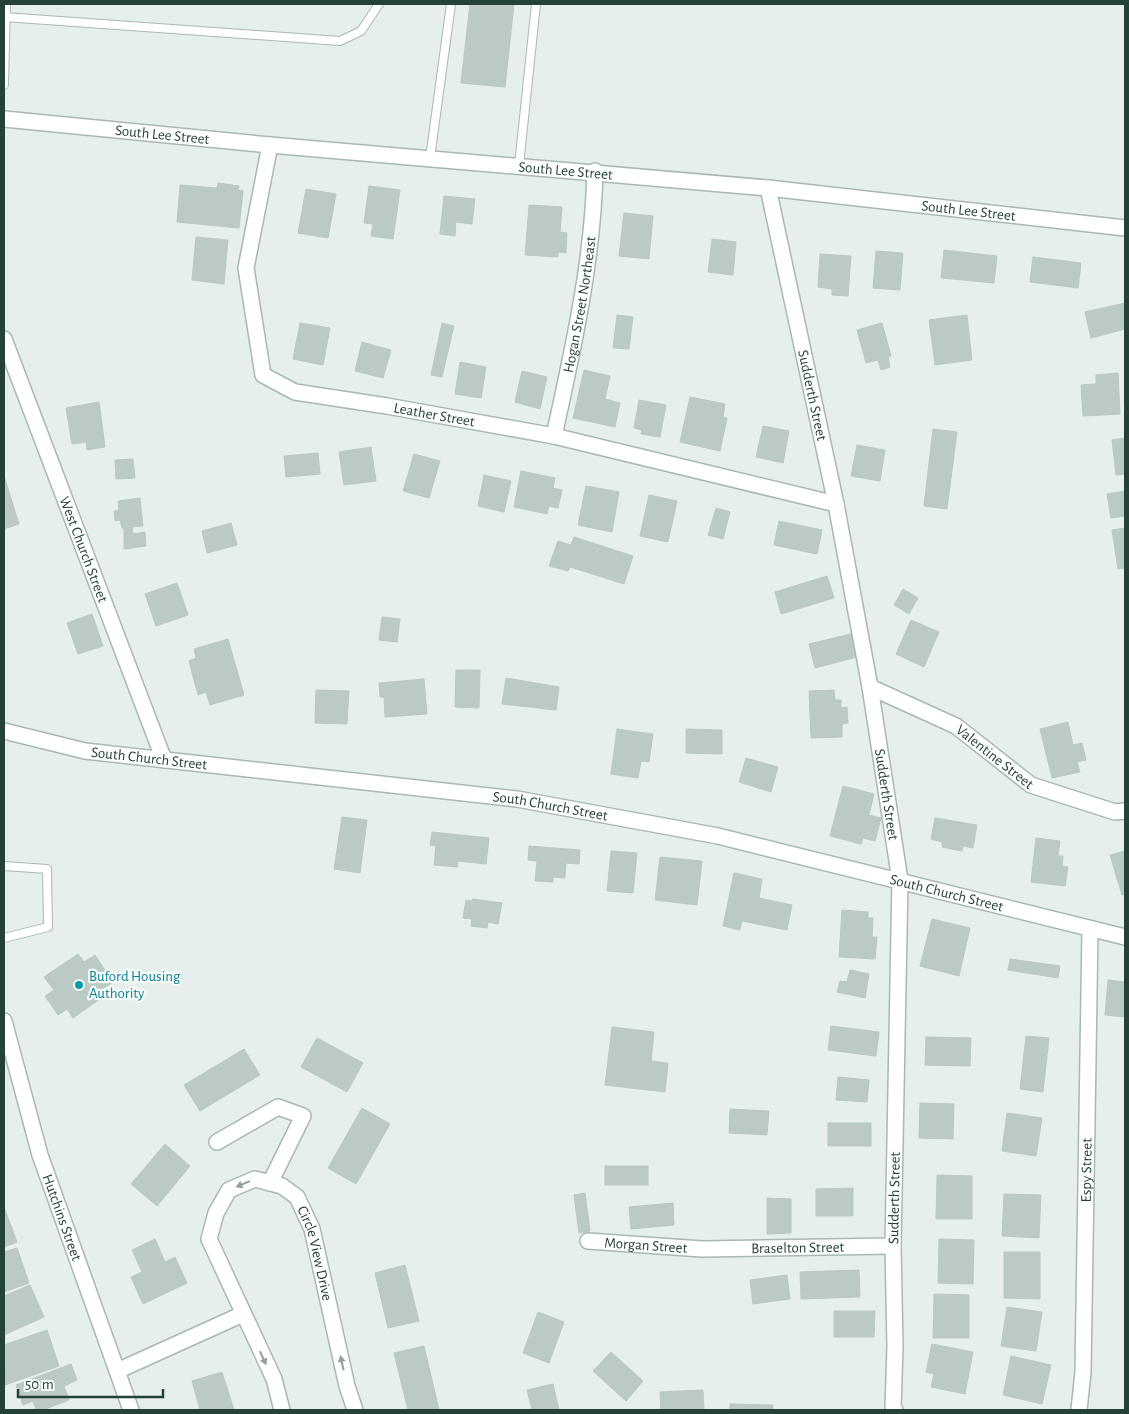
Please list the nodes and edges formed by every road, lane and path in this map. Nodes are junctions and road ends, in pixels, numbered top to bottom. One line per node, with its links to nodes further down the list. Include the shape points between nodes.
1 (6, 4): 5 (lane)
2 (379, 4): 5 (lane, via 362,31 340,41)
3 (451, 4): 9 (lane)
4 (536, 4): 10 (lane)
5 (5, 16): 6 (lane)
6 (4, 85)
7 (4, 119): 8 (street, South Lee Street)
8 (270, 145): 9 (street, South Lee Street); 15 (street, Leather Street, via 246,268 263,375 295,392)
9 (430, 158): 10 (street, South Lee Street)
10 (519, 165): 11 (street, South Lee Street)
11 (595, 171): 12 (street, South Lee Street); 15 (street, Hogan Street Northeast, via 589,255 580,314)
12 (768, 188): 13 (street, South Lee Street); 16 (street, Sudderth Street)
13 (1125, 228)
14 (4, 339): 19 (street, West Church Street)
15 (554, 436): 16 (street, Leather Street)
16 (836, 504): 17 (street, Sudderth Street)
17 (870, 687): 20 (street, Valentine Street, via 956,726 1031,785 1115,812); 22 (street, Sudderth Street)
18 (4, 731): 19 (street, South Church Street, via 85,751)
19 (164, 760): 22 (street, South Church Street, via 517,799 718,836)
20 (1125, 811)
21 (4, 866): 25 (lane, via 47,869 48,927)
22 (900, 880): 23 (street, South Church Street); 30 (street, Sudderth Street)
23 (1090, 929): 24 (street, South Church Street); 38 (street, Espy Street, via 1083,1372)
24 (1125, 937)
25 (4, 938)
26 (4, 1021): 33 (street, Hutchins Street, via 40,1155)
27 (218, 1142): 28 (street, via 278,1107 303,1116)
28 (270, 1183): 32 (street, Circle View Drive, one-way to 32, via 255,1179 229,1190 216,1213 209,1239); 36 (street, Circle View Drive, one-way to 28, via 312,1229 297,1197 282,1186)
29 (588, 1241): 31 (street, Morgan Street)
30 (893, 1246): 31 (street, Braselton Street); 37 (street, Sudderth Street)
31 (702, 1248)
32 (243, 1314): 33 (street); 35 (street, Circle View Drive, one-way to 35, via 274,1379)
33 (117, 1371): 34 (street, Hutchins Street)
34 (130, 1410)
35 (282, 1410)
36 (355, 1410)
37 (895, 1410)
38 (1079, 1410)

